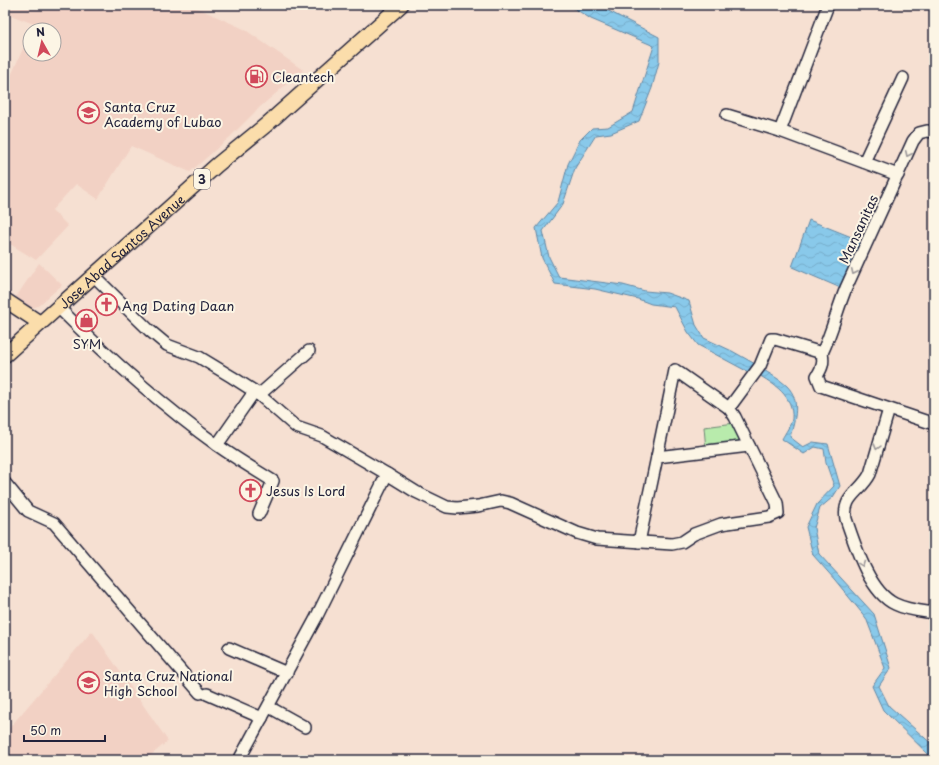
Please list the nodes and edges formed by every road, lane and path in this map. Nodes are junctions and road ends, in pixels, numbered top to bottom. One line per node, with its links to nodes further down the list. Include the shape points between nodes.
1 (401, 5): 9 (main road, Jose Abad Santos Avenue / 3)
2 (828, 5): 5 (street)
3 (903, 78): 7 (street)
4 (727, 115): 5 (street)
5 (780, 131): 7 (street)
6 (934, 132): 8 (street, Mansanitas, one-way to 8, via 919,133)
7 (864, 162): 8 (street)
8 (898, 175): 14 (street, Mansanitas, one-way to 14, via 846,288 830,338)
9 (94, 276): 11 (main road, Jose Abad Santos Avenue / 3); 16 (street, via 167,345 199,358)
10 (5, 300): 12 (main road)
11 (58, 307): 12 (main road, Jose Abad Santos Avenue / 3); 20 (street, via 121,368)
12 (40, 323): 15 (main road, Jose Abad Santos Avenue / 3)
13 (309, 351): 16 (street)
14 (822, 353): 17 (street, via 771,339 760,366); 18 (street, Mansanitas, via 822,367 817,376 820,386)
15 (5, 355)
16 (257, 394): 20 (street); 23 (street, via 296,427 322,436)
17 (729, 408): 21 (street); 22 (street, via 675,370)
18 (889, 409): 19 (street); 27 (street, one-way to 27, via 870,474 845,505 846,519 864,570 887,600 916,611)
19 (934, 424)
20 (217, 445): 25 (street, via 273,481)
21 (750, 446): 22 (street); 26 (street, via 777,503 778,513 769,517 721,524 694,534 682,542)
22 (657, 457): 26 (street)
23 (387, 474): 26 (street, via 447,507 478,506 501,501 597,539); 29 (street)
24 (5, 483): 31 (street, via 28,511 54,523 204,693)
25 (259, 514)
26 (639, 542)
27 (934, 613)
28 (229, 648): 29 (street)
29 (287, 673): 30 (street)
30 (269, 707): 31 (street); 32 (street)
31 (262, 718): 33 (street)
32 (305, 727)
33 (239, 760)

